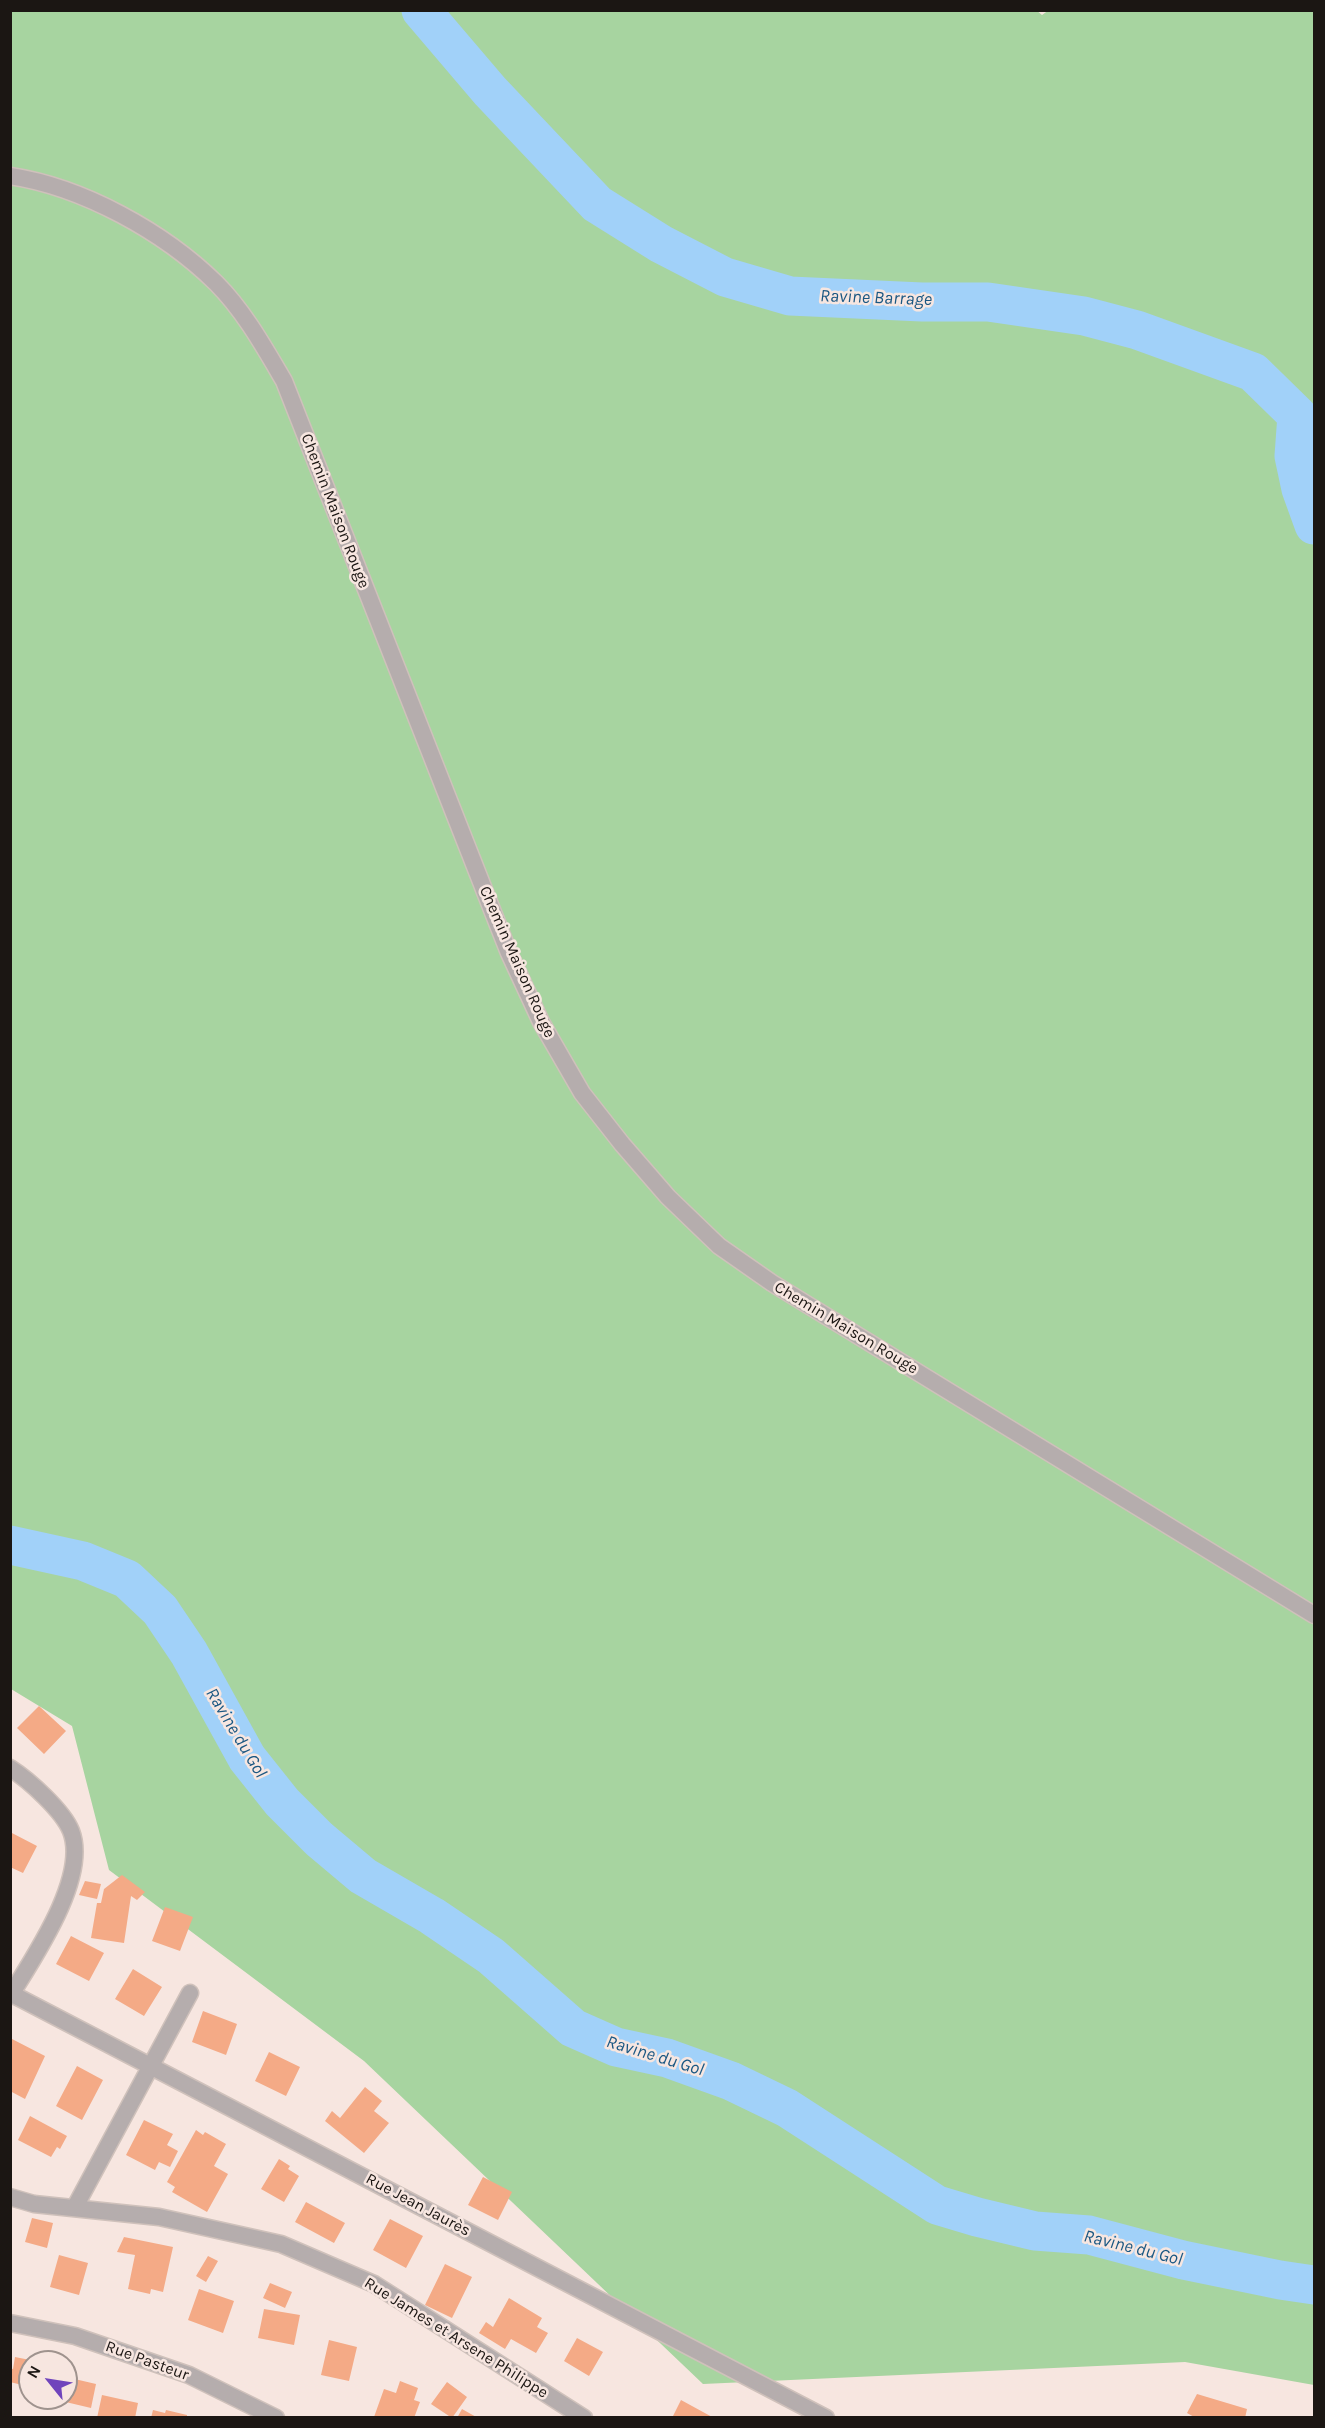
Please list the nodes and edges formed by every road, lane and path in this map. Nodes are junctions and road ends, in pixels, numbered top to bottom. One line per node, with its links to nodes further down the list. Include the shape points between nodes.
1 (10, 176): 2 (street, Chemin Maison Rouge, via 33,179 90,201 158,234 216,283 254,329 284,381 505,942 541,1023 582,1093 668,1197 719,1246 772,1284)
2 (1314, 1615)
3 (10, 1768): 5 (street, via 50,1802 71,1831 74,1849 74,1869 66,1897)
4 (190, 1993): 6 (street)
5 (11, 1994): 6 (street, Rue Jean Jaurès)
6 (151, 2066): 8 (street); 12 (street, Rue Jean Jaurès)
7 (10, 2197): 8 (street, Rue James et Arsene Philippe, via 34,2204)
8 (75, 2207): 11 (street, Rue James et Arsene Philippe, via 159,2217 281,2244 327,2262 374,2284)
9 (10, 2323): 10 (street, Rue Pasteur, via 75,2336 189,2375)
10 (276, 2418)
11 (584, 2418)
12 (826, 2418)

